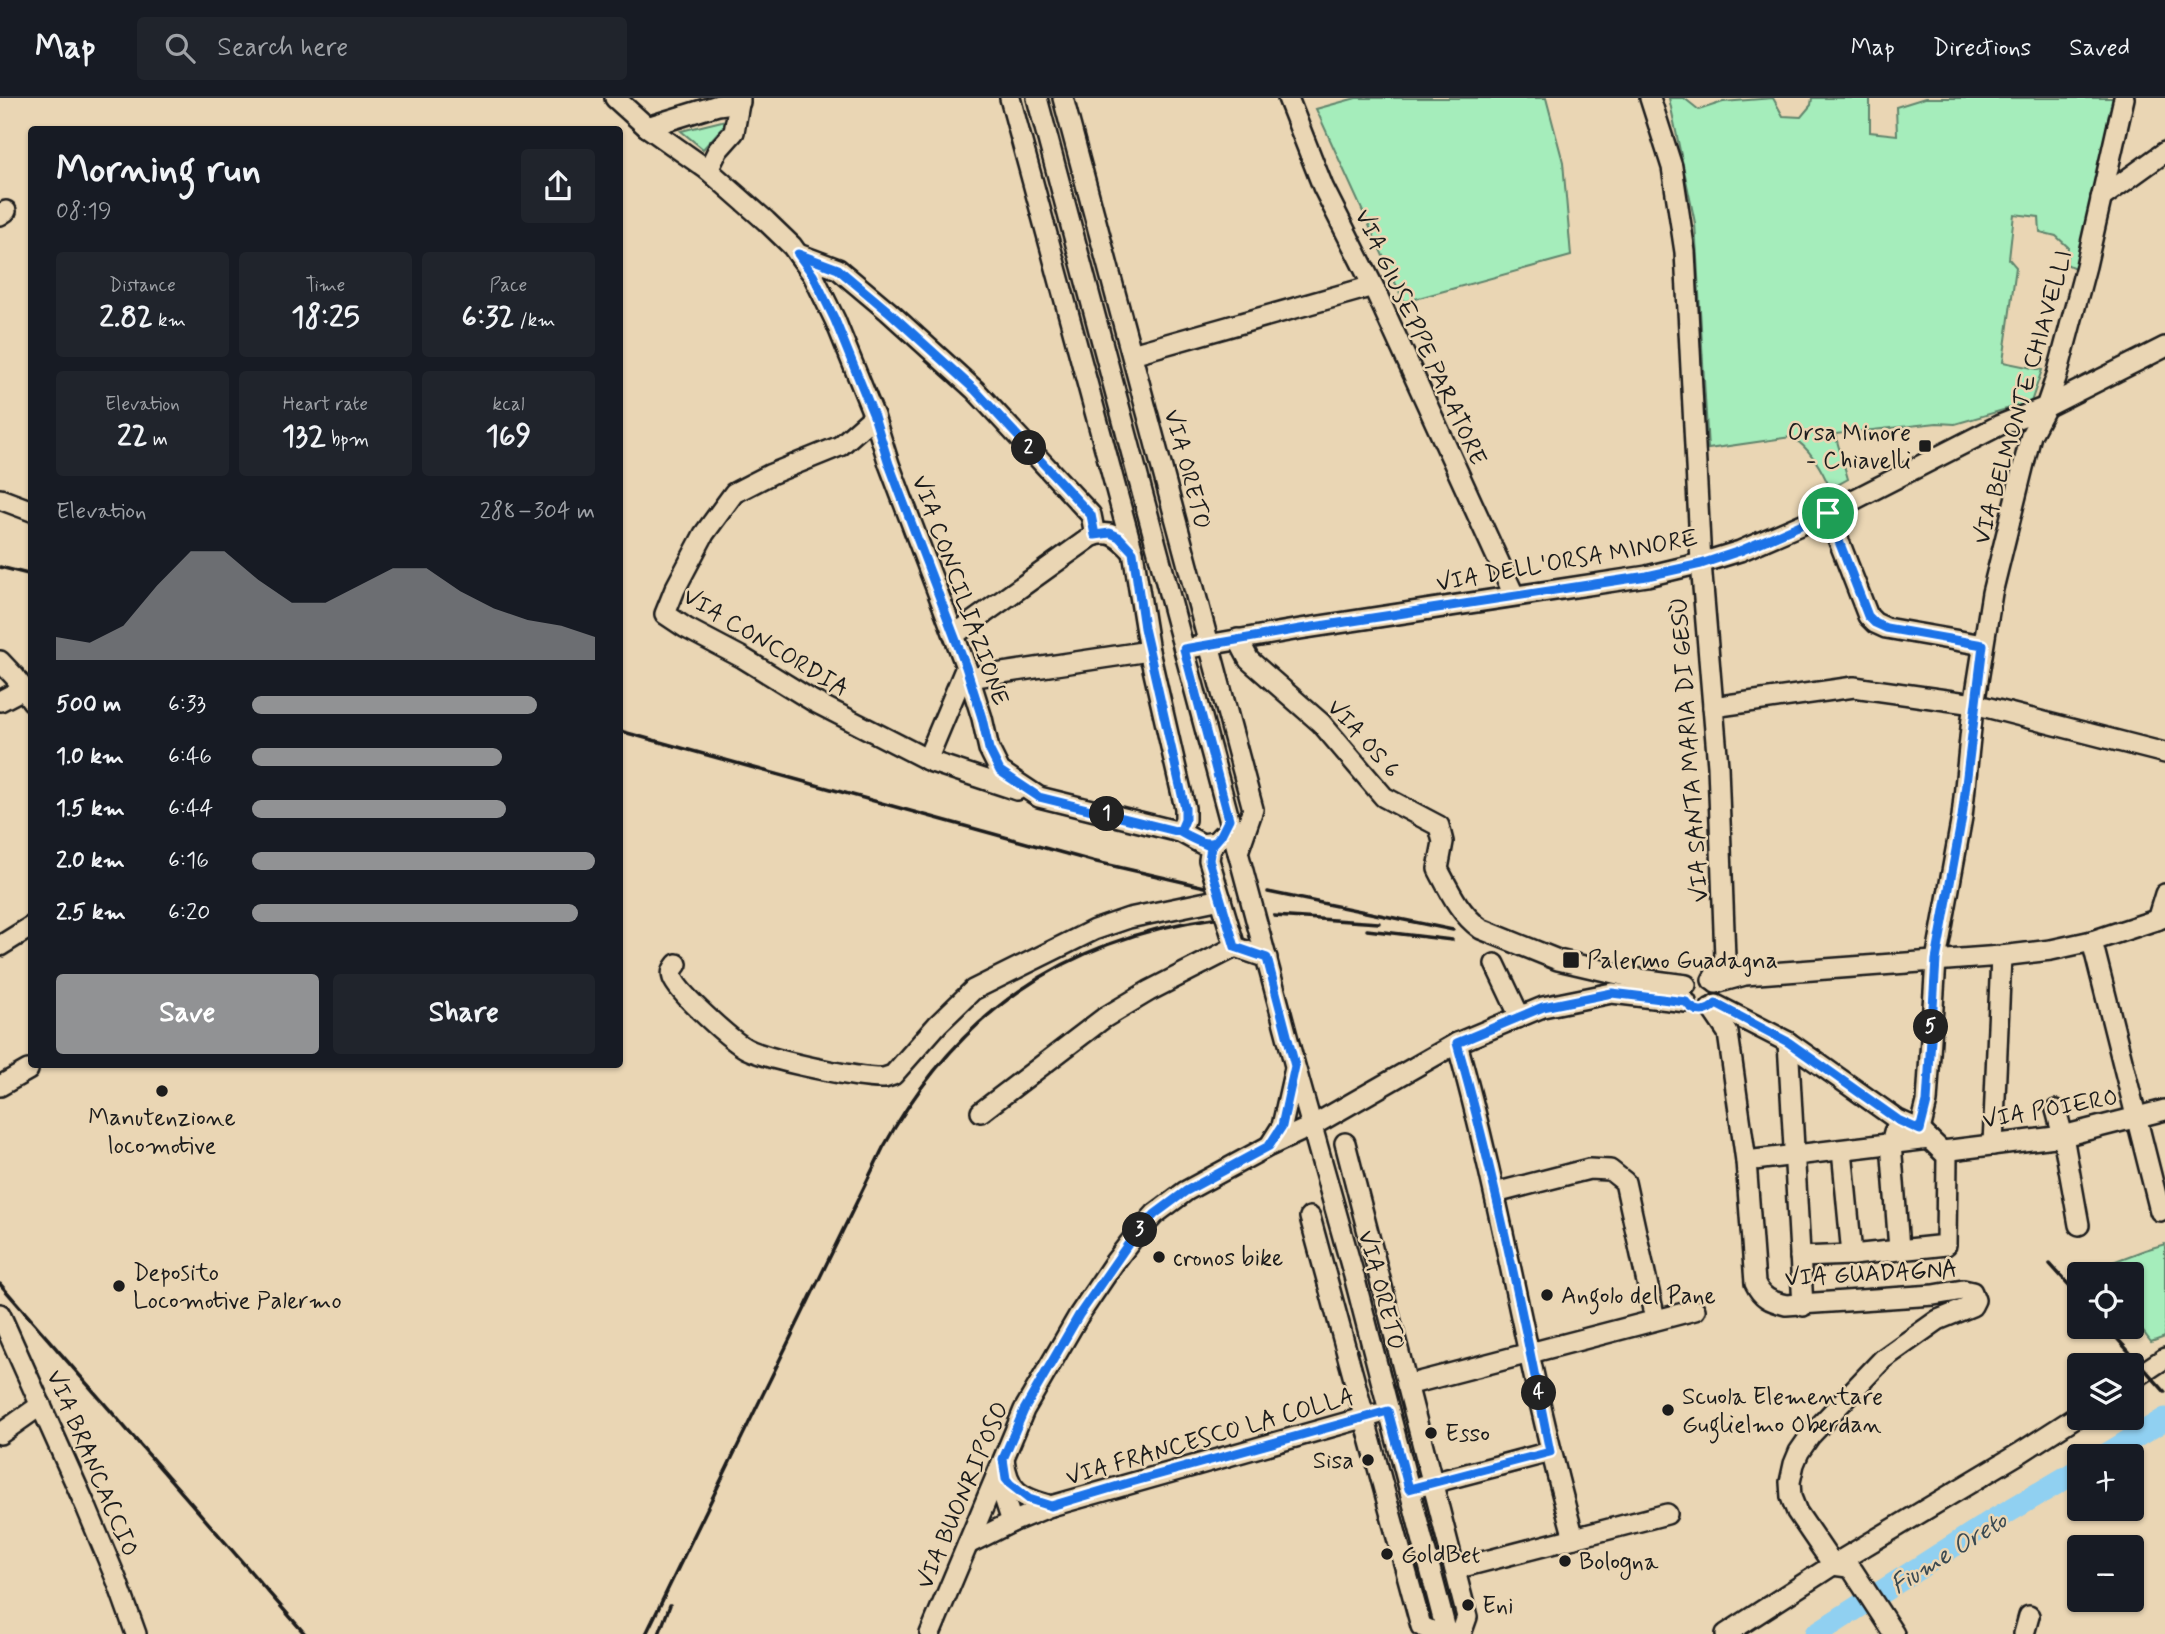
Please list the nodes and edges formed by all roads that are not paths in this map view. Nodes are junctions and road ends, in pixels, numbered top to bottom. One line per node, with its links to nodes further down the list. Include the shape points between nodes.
1 (615, 98): 9 (street)
2 (1010, 98): 23 (street)
3 (1037, 98): 30 (street, VIA ORETO)
4 (1063, 98): 16 (street, VIA ORETO)
5 (1288, 98): 14 (street, VIA GIUSEPPE PARATORE, via 1323,187)
6 (1650, 98): 24 (street, VIA SANTA MARIA DI GESÙ, via 1672,167 1685,252)
7 (2124, 98): 12 (street, VIA BELMONTE CHIAVELLI)
8 (740, 100): 9 (street); 11 (street, via 734,132)
9 (647, 127): 11 (street)
10 (2165, 152): 12 (street)
11 (708, 170): 13 (street)
12 (2101, 198): 17 (street, VIA BELMONTE CHIAVELLI)
13 (798, 254): 18 (street, VIA CONCILIAZIONE, via 835,320); 22 (street, via 838,269 975,390 1091,515)
14 (1373, 286): 16 (street); 25 (street, VIA GIUSEPPE PARATORE)
15 (2165, 347): 17 (street, VIA DELL'ORSA MINORE)
16 (1132, 354): 28 (street, VIA ORETO)
17 (2046, 407): 21 (street, VIA DELL'ORSA MINORE, via 2000,425); 29 (street, VIA BELMONTE CHIAVELLI, via 2031,435)
18 (874, 416): 26 (street, VIA CONCILIAZIONE); 39 (street, VIA CONCORDIA, via 840,446 734,494 704,534 665,614 813,701)
19 (0, 499): 20 (street)
20 (28, 510)
21 (1828, 513): 24 (street, VIA DELL'ORSA MINORE); 29 (street, via 1868,616 1875,623)
22 (1095, 535): 23 (street, via 1119,537); 26 (street)
23 (1133, 552): 31 (street)
24 (1701, 564): 25 (street, VIA DELL'ORSA MINORE); 37 (street, VIA SANTA MARIA DI GESÙ)
25 (1514, 595): 27 (street, VIA DELL'ORSA MINORE)
26 (954, 635): 33 (street, VIA CONCILIAZIONE)
27 (1238, 639): 28 (street, VIA DELL'ORSA MINORE); 58 (street, VIA OS 6, via 1248,660 1321,723 1384,797 1439,826 1443,842 1438,869 1472,923 1558,960)
28 (1209, 645): 30 (street, VIA DELL'ORSA MINORE); 44 (street, VIA ORETO, via 1253,809)
29 (1983, 645): 36 (street, VIA BELMONTE CHIAVELLI)
30 (1184, 649): 41 (street, VIA ORETO)
31 (1149, 651): 33 (street); 42 (street, via 1185,808)
32 (0, 660): 34 (street)
33 (968, 672): 39 (street); 40 (street, VIA CONCILIAZIONE, via 989,749 1000,771)
34 (27, 695): 35 (street)
35 (0, 701)
36 (1974, 704): 37 (street, via 1854,687); 38 (street); 54 (street, VIA BELMONTE CHIAVELLI, via 1962,817)
37 (1713, 707): 57 (street, VIA SANTA MARIA DI GESÙ, via 1725,958)
38 (2165, 753)
39 (927, 760): 40 (street, VIA CONCORDIA)
40 (1039, 797): 42 (street, VIA CONCILIAZIONE)
41 (1229, 819): 43 (street); 44 (street, VIA ORETO)
42 (1180, 832): 43 (street, VIA CONCILIAZIONE, via 1202,844)
43 (1215, 842): 46 (street, via 1209,860)
44 (1238, 852): 53 (street, VIA ORETO)
45 (2165, 894): 47 (street)
46 (1221, 899): 51 (street); 55 (street, via 1161,910 1094,930 973,990 893,1075 884,1078 823,1069 746,1048 683,994 672,976)
47 (2161, 919): 49 (street)
48 (28, 928): 50 (street)
49 (2092, 941): 52 (street); 69 (street)
50 (0, 946)
51 (1235, 947): 53 (street); 68 (street, via 1104,1018)
52 (2001, 956): 54 (street); 76 (street)
53 (1267, 958): 63 (street, VIA ORETO)
54 (1936, 960): 57 (street); 75 (street, VIA BELMONTE CHIAVELLI, via 1927,1102)
55 (677, 964)
56 (1495, 964): 60 (street)
57 (1714, 981): 58 (street, via 1700,976 1690,980); 59 (street, via 1720,994)
58 (1686, 993): 59 (street, via 1694,1010); 60 (street, VIA BUONRIPOSO, via 1612,993 1543,1007)
59 (1714, 1007): 61 (street); 80 (street, VIA GUADAGNA, via 1728,1033)
60 (1520, 1017): 62 (street, VIA BUONRIPOSO)
61 (1788, 1042): 70 (street); 79 (street)
62 (1457, 1043): 71 (street, VIA BUONRIPOSO); 81 (street)
63 (1295, 1066): 71 (street, VIA ORETO); 77 (street, via 1282,1126)
64 (28, 1070): 65 (street)
65 (0, 1086)
66 (2056, 1110): 72 (street)
67 (2165, 1111): 69 (street, VIA POIERO)
68 (981, 1112)
69 (2137, 1117): 72 (street, VIA POIERO); 82 (street)
70 (1898, 1120): 74 (street); 75 (street)
71 (1312, 1126): 77 (street, VIA BUONRIPOSO); 89 (street, VIA ORETO)
72 (2063, 1136): 76 (street, VIA POIERO); 84 (street)
73 (1345, 1143): 88 (street, VIA ORETO)
74 (1891, 1143): 75 (street, VIA POIERO); 78 (street, VIA POIERO); 85 (street)
75 (1935, 1144): 76 (street, VIA POIERO); 85 (street, VIA BELMONTE CHIAVELLI, via 1946,1245)
76 (1993, 1145)
77 (1269, 1146): 105 (street, VIA BUONRIPOSO, via 1186,1191 1133,1237 1079,1315 1024,1410)
78 (1842, 1150): 79 (street, VIA POIERO); 86 (street)
79 (1794, 1157): 80 (street, VIA POIERO); 87 (street)
80 (1746, 1161): 91 (street, VIA GUADAGNA, via 1755,1283 1760,1295 1772,1302)
81 (1495, 1193): 94 (street, via 1589,1169 1610,1170 1625,1182); 95 (street)
82 (2160, 1211)
83 (1310, 1217): 90 (street, VIA ORETO)
84 (2079, 1225)
85 (1899, 1249): 86 (street)
86 (1852, 1255): 87 (street)
87 (1800, 1257): 91 (street)
88 (1378, 1270): 89 (street); 98 (street, VIA ORETO)
89 (1354, 1276): 90 (street); 100 (street, VIA ORETO)
90 (1329, 1283): 101 (street, VIA ORETO)
91 (1803, 1306): 113 (street, VIA GUADAGNA, via 1963,1290 1972,1292 1975,1300 1884,1359 1799,1452 1790,1482 1791,1497)
92 (1695, 1310): 94 (street)
93 (0, 1314): 99 (street, VIA BRANCACCIO)
94 (1655, 1319): 95 (street)
95 (1531, 1353): 98 (street); 104 (street)
96 (2165, 1358): 97 (street)
97 (2144, 1372)
98 (1407, 1385): 106 (street, VIA ORETO)
99 (41, 1405): 103 (street); 116 (street, VIA BRANCACCIO)
100 (1388, 1411): 101 (street, VIA FRANCESCO LA COLLA); 107 (street, VIA ORETO)
101 (1366, 1417): 108 (street, VIA FRANCESCO LA COLLA); 118 (street, VIA ORETO, via 1422,1626)
102 (2067, 1423): 113 (street)
103 (2, 1428)
104 (1550, 1452): 106 (street); 111 (street)
105 (1003, 1459): 108 (street, via 1010,1484 1029,1499); 110 (street, via 1002,1490); 112 (street, VIA BUONRIPOSO)
106 (1432, 1483): 107 (street); 114 (street, VIA ORETO)
107 (1409, 1489): 119 (street, VIA ORETO)
108 (1051, 1506): 110 (street, VIA FRANCESCO LA COLLA)
109 (1667, 1514): 111 (street)
110 (1012, 1522): 112 (street, VIA FRANCESCO LA COLLA)
111 (1574, 1538): 114 (street)
112 (968, 1544): 117 (street, VIA BUONRIPOSO)
113 (1833, 1565): 115 (street, via 1853,1571); 121 (street)
114 (1455, 1569): 120 (street, VIA ORETO, via 1467,1617)
115 (1890, 1628)
116 (136, 1634)
117 (930, 1634)
118 (1438, 1634)
119 (1447, 1634)
120 (1461, 1634)
121 (1726, 1634)

